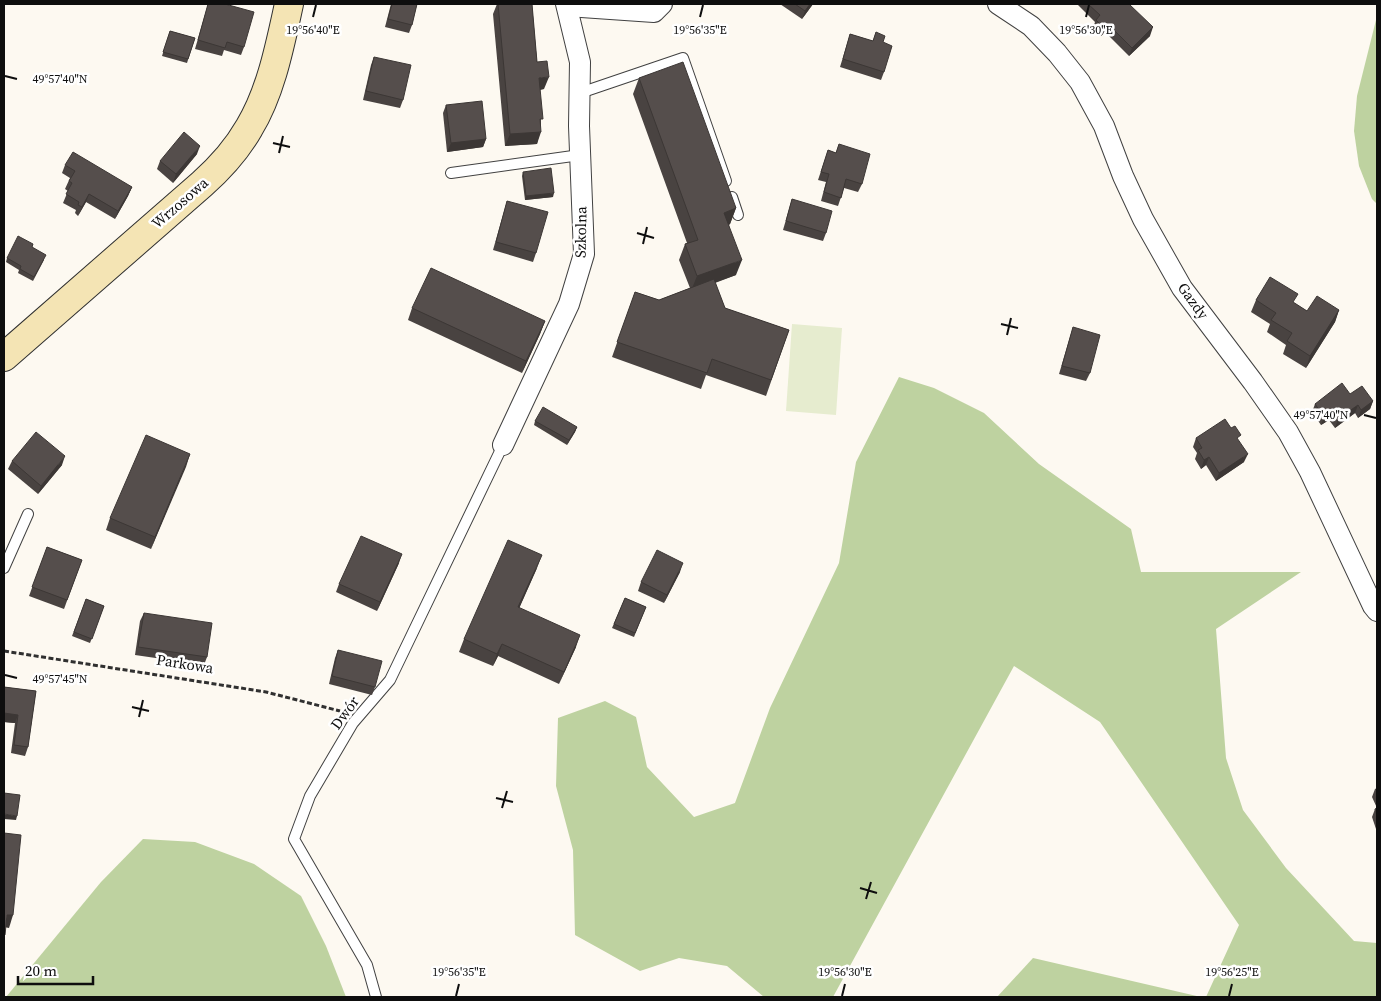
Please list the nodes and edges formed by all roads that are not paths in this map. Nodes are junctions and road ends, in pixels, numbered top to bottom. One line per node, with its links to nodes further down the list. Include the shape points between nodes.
1 (289, 4): 9 (street, Wrzosowa, via 266,93 239,145 208,179)
2 (662, 4): 4 (street, via 654,12)
3 (998, 4): 13 (street, Gazdy, via 1031,26 1080,82 1104,126 1143,219 1182,288 1288,432)
4 (567, 5): 5 (street, Szkolna, via 580,62)
5 (580, 93): 6 (street, Szkolna); 8 (lane, via 683,58)
6 (580, 155): 7 (lane); 10 (street, Szkolna, via 584,254 569,304)
7 (451, 173)
8 (738, 215)
9 (4, 357)
10 (503, 445): 14 (lane, Dwór, via 390,680 353,723 310,796 294,838 367,965)
11 (28, 514): 12 (lane)
12 (4, 568)
13 (1377, 611)
14 (376, 997)

